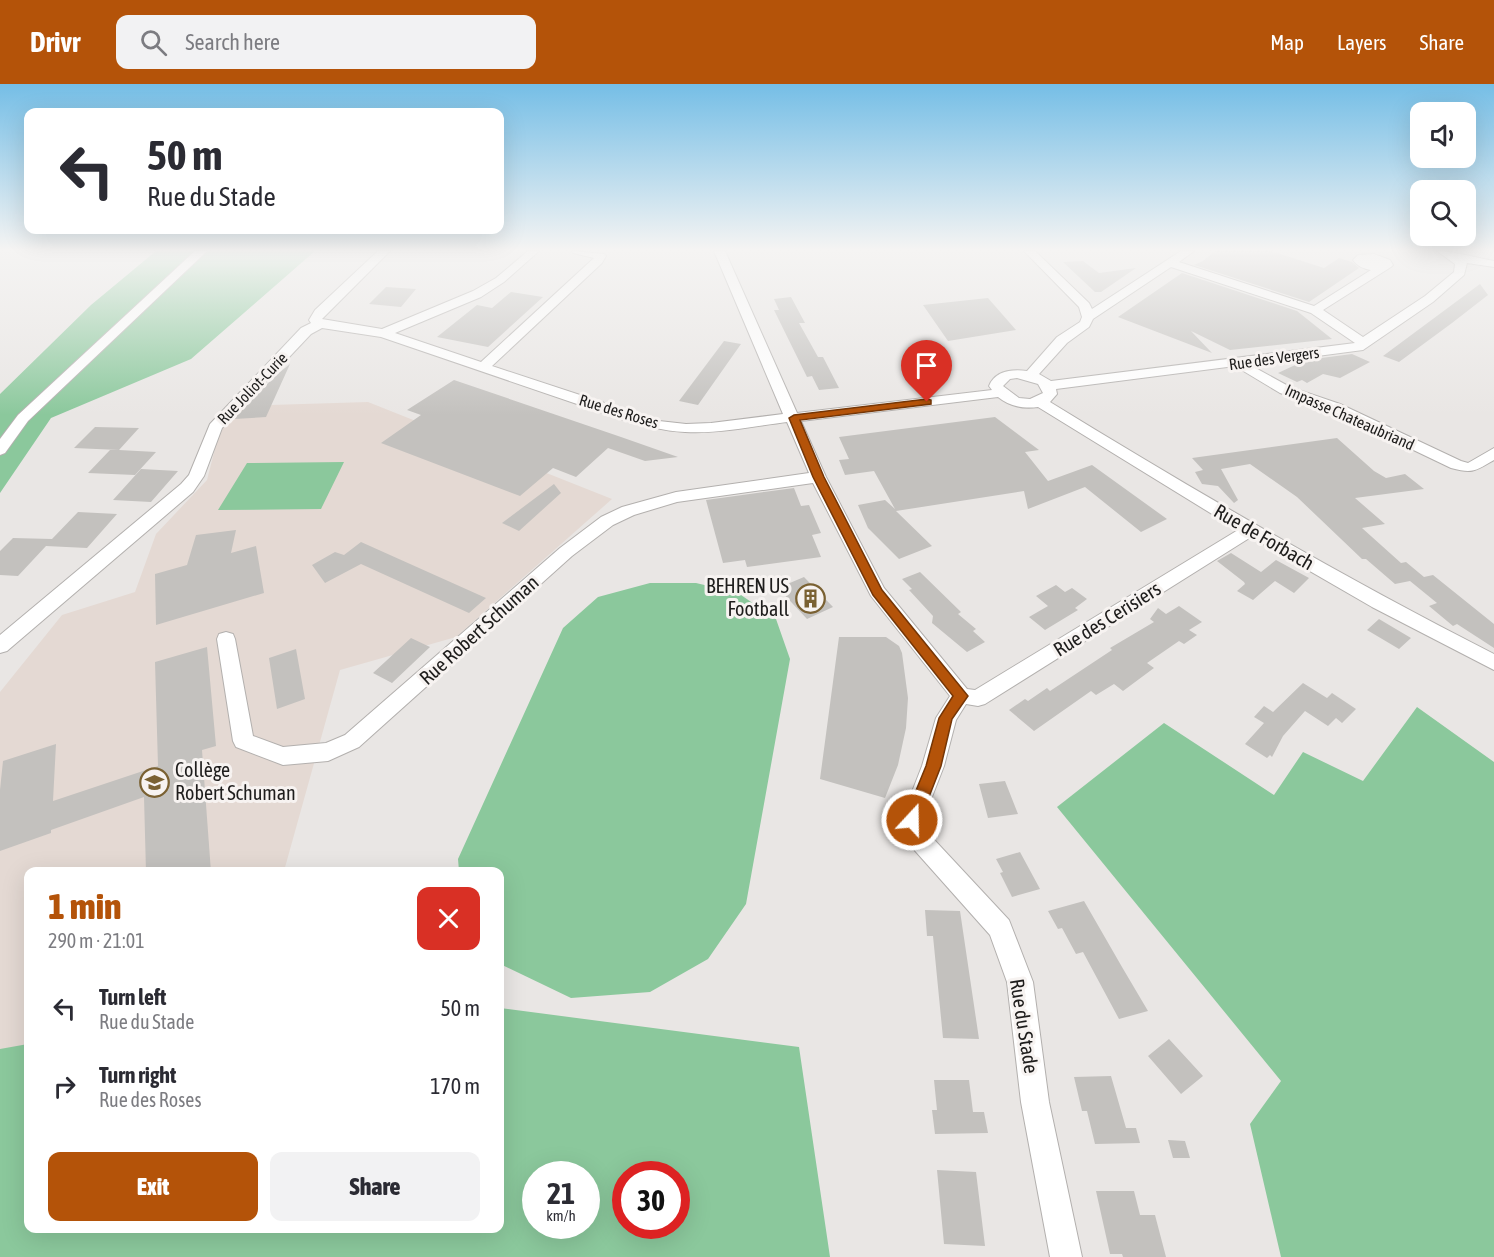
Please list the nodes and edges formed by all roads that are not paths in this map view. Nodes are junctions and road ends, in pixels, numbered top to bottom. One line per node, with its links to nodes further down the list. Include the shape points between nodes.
1 (142, 306): 23 (street, via 23,418)
2 (326, 306): 13 (street, Rue Joliot-Curie, via 315,320)
3 (449, 306): 14 (street)
4 (549, 306): 17 (street)
5 (744, 306): 22 (street)
6 (1085, 306): 12 (street)
7 (1105, 306): 12 (street)
8 (1302, 306): 11 (street)
9 (1322, 306): 11 (street)
10 (1419, 306): 15 (street, Rue des Vergers)
11 (1315, 310): 15 (street)
12 (1088, 317): 18 (street)
13 (320, 324): 14 (street, Rue des Roses); 30 (street, Rue Joliot-Curie, via 306,332 214,427 196,476 187,488)
14 (383, 333): 17 (street, Rue des Roses)
15 (1363, 343): 16 (street, Rue des Vergers, via 1358,347)
16 (1239, 363): 19 (street, Rue des Vergers); 25 (street, Impasse Chateaubriand, via 1313,402 1335,407 1456,465)
17 (483, 367): 22 (street, Rue des Roses, via 658,425 711,427)
18 (1030, 376): 19 (street); 20 (street, via 1017,374 1000,379 996,386)
19 (1048, 386): 21 (street, via 1050,394)
20 (999, 393): 21 (street, Rue de Forbach, via 1020,403); 22 (street, Rue des Roses)
21 (1040, 402): 28 (street, Rue de Forbach)
22 (794, 418): 27 (street)
23 (0, 450)
24 (1494, 453): 25 (street)
25 (1470, 468): 26 (street, Impasse Chateaubriand)
26 (1494, 473)
27 (818, 477): 29 (street, Rue Robert Schuman, via 676,497 607,521 566,552 352,741 328,752 283,756 243,741); 32 (street, via 877,592)
28 (1250, 530): 31 (street, Rue de Forbach); 32 (street, Rue des Cerisiers, via 978,698)
29 (226, 639)
30 (0, 646)
31 (1494, 663)
32 (961, 696): 33 (street, Rue du Stade, via 946,718 912,820 917,837 1000,928 1020,982 1035,1102)
33 (1066, 1257)

